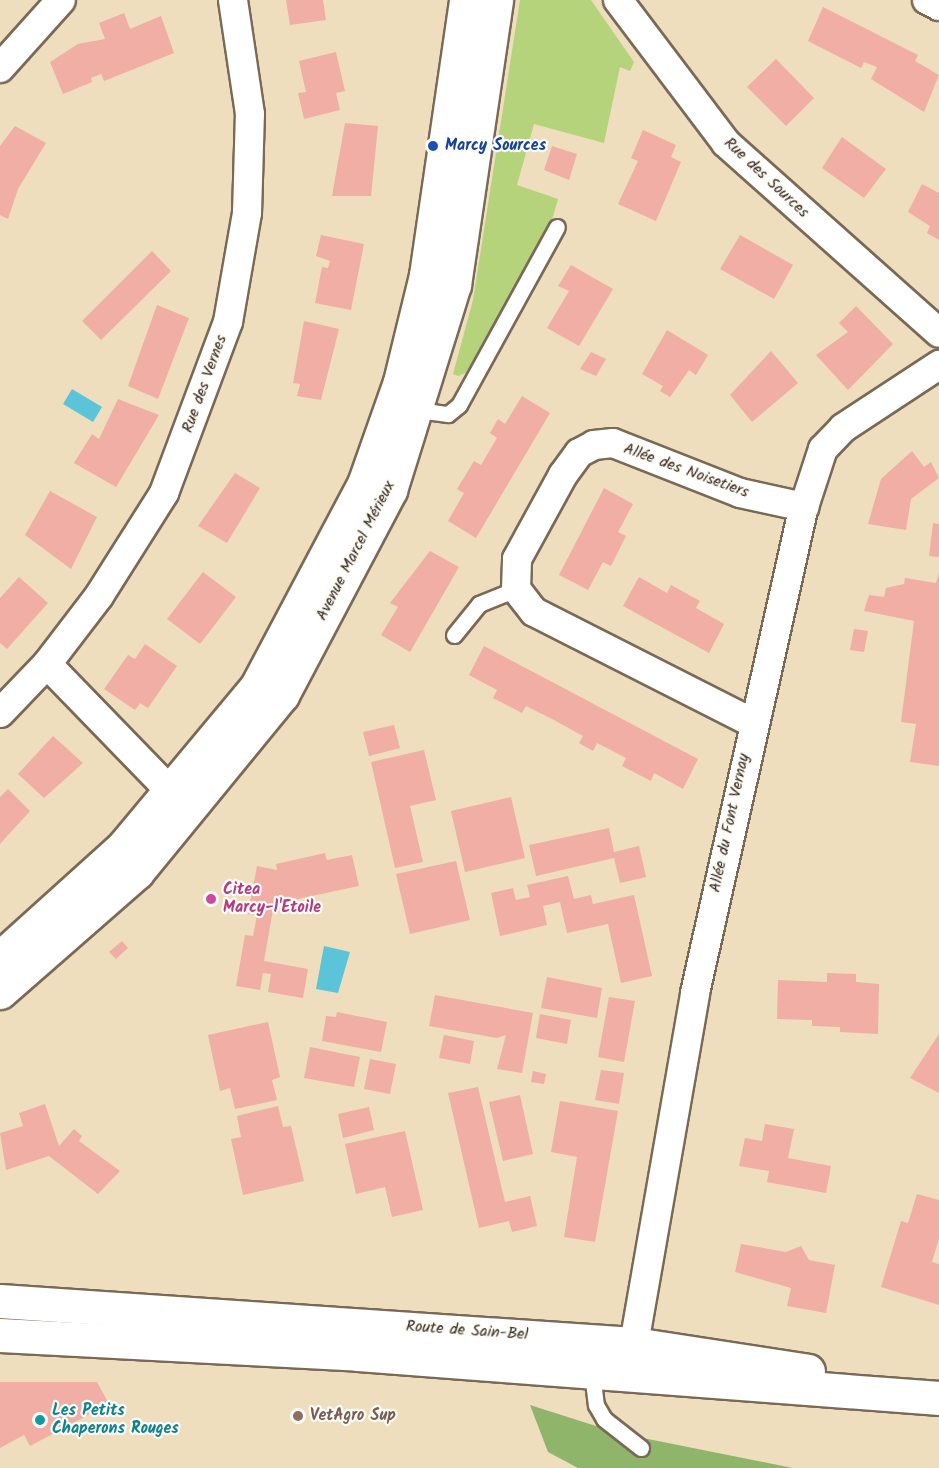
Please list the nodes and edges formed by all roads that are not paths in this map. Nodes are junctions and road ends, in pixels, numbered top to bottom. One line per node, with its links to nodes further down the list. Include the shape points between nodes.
1 (61, 0): 8 (street)
2 (233, 0): 16 (street, Rue des Vernes, via 250,114 247,213 228,322 164,494 99,596)
3 (466, 0): 19 (main road, Avenue Marcel Mérieux, via 426,276 400,382 364,484 257,686)
4 (496, 0): 12 (main road, Avenue Marcel Mérieux, via 454,285)
5 (618, 0): 10 (street, Rue des Sources, via 726,143)
6 (927, 0): 7 (street)
7 (939, 6)
8 (0, 68)
9 (557, 227): 12 (lane, via 459,405 448,414)
10 (939, 333)
11 (939, 364): 13 (street, Allée du Font Vernay, via 843,428 823,450)
12 (418, 410): 21 (main road, Avenue Marcel Mérieux, via 390,490 282,694 138,872)
13 (804, 507): 14 (street, Allée des Noisetiers, via 741,493 613,443 594,446 579,453 563,475 517,559); 18 (street, Allée du Font Vernay)
14 (516, 589): 15 (lane, via 479,604); 18 (street, via 534,612)
15 (454, 635)
16 (47, 664): 17 (street, Rue des Vernes); 19 (street)
17 (0, 712)
18 (751, 722): 24 (street, Allée du Font Vernay, via 655,1204)
19 (170, 791): 20 (main road, Avenue Marcel Mérieux, via 123,847)
20 (0, 958)
21 (0, 992)
22 (0, 1300): 24 (main road, Route de Sain-Bel)
23 (0, 1335): 25 (main road, Route de Sain-Bel)
24 (634, 1344): 25 (street, via 621,1358 494,1349); 27 (main road, Route de Sain-Bel, via 824,1374)
25 (480, 1364): 26 (main road, Route de Sain-Bel)
26 (592, 1373): 27 (main road, Route de Sain-Bel); 28 (lane, via 596,1405 604,1419)
27 (934, 1398)
28 (641, 1448)

